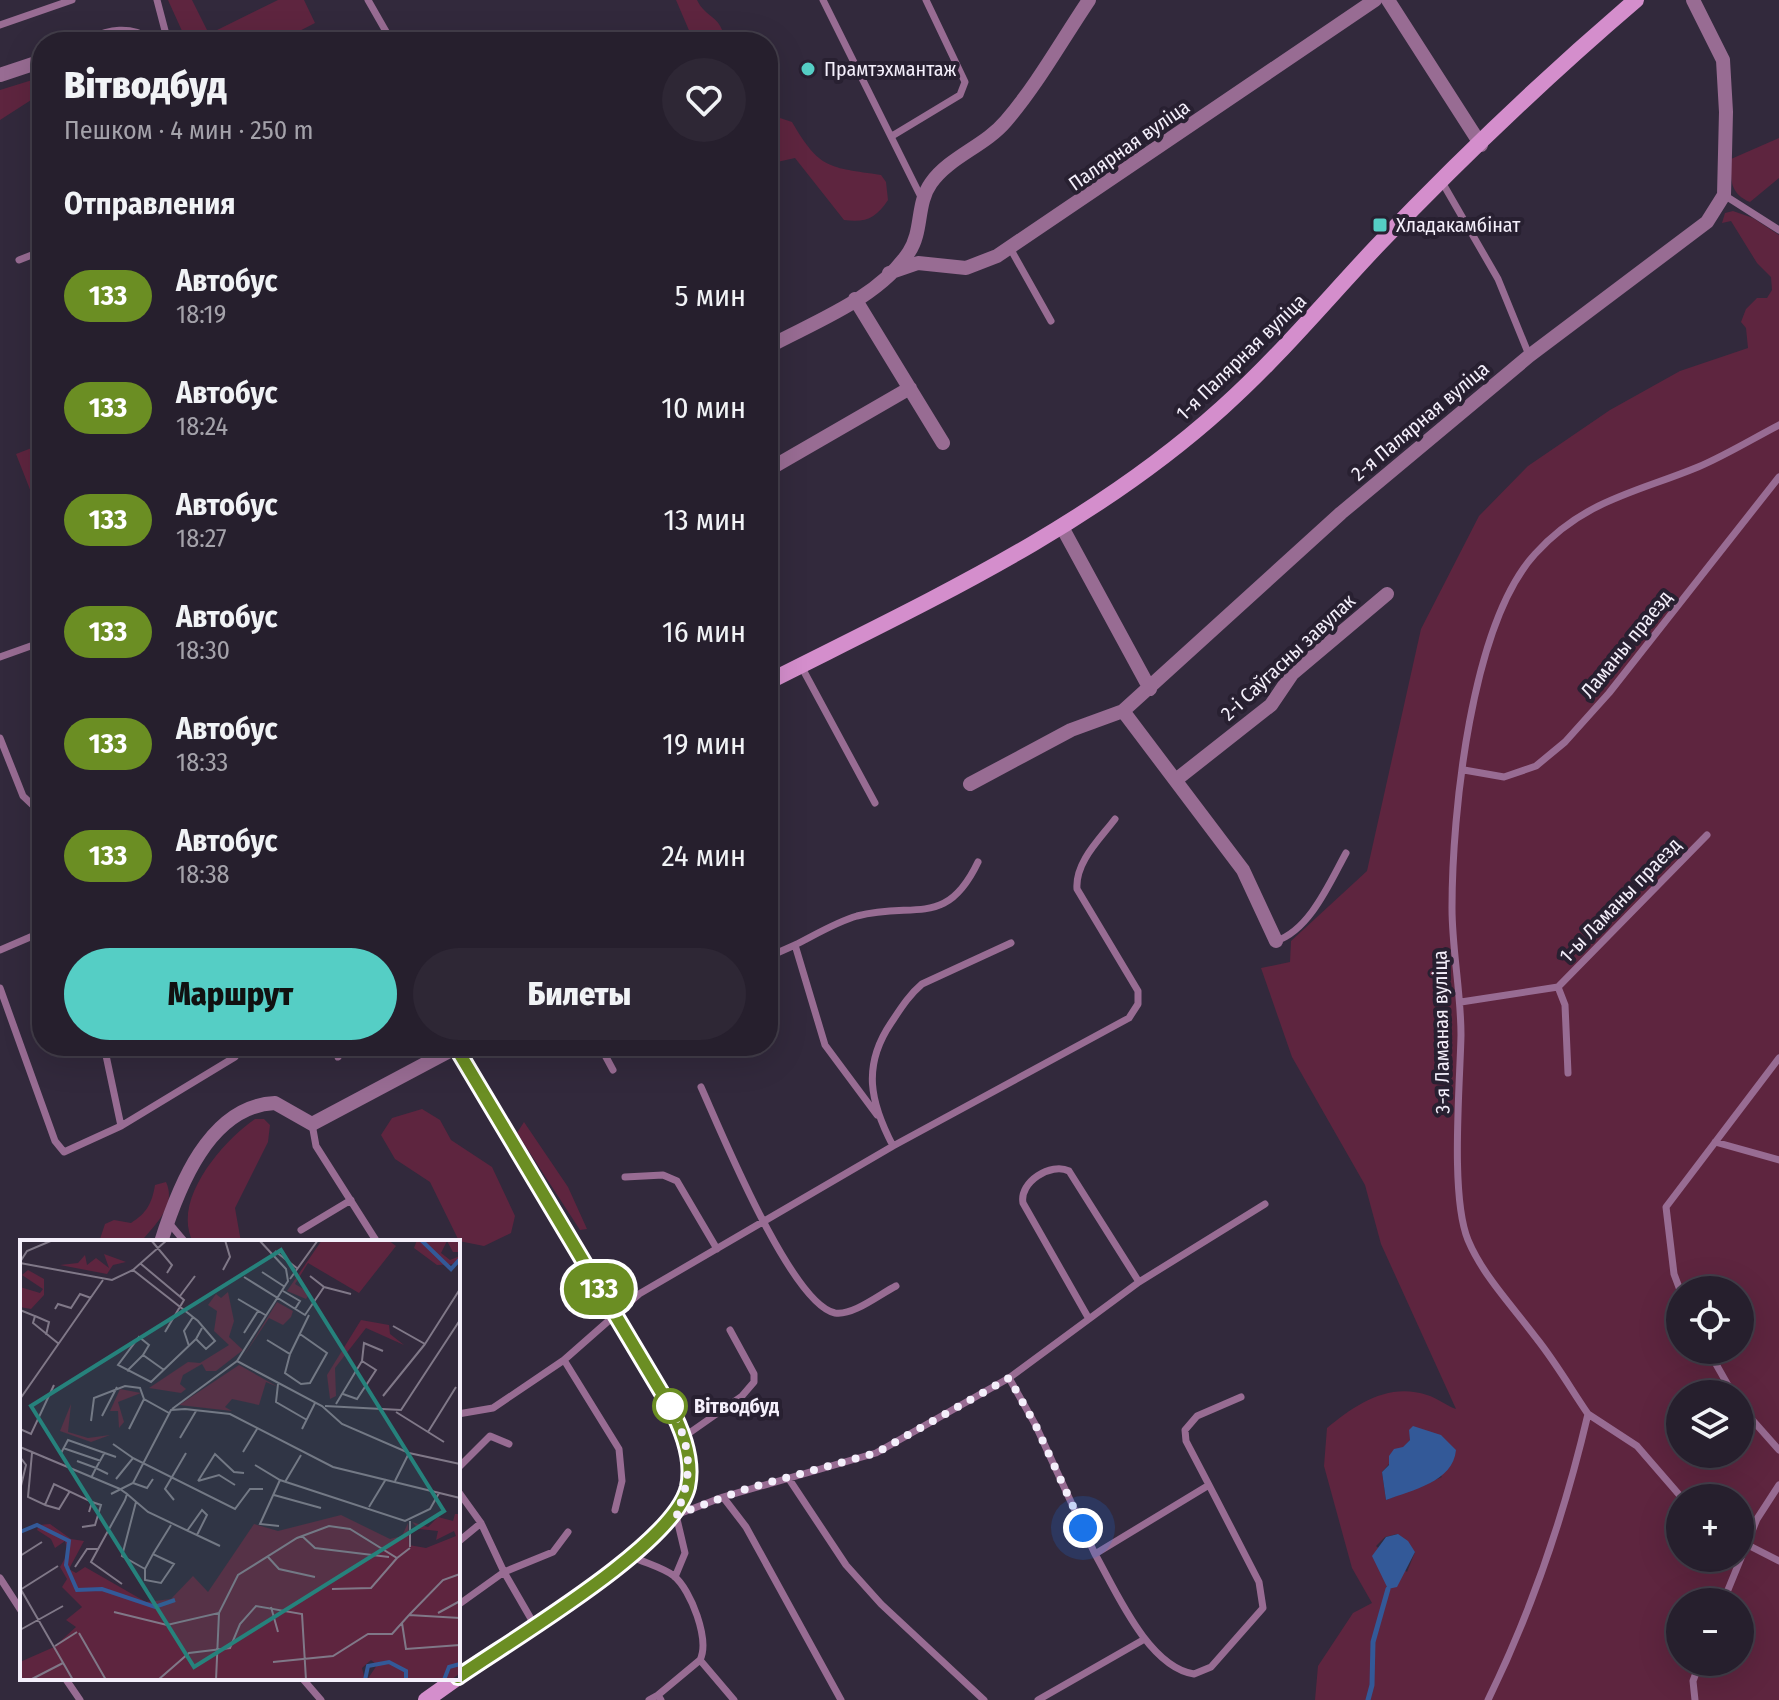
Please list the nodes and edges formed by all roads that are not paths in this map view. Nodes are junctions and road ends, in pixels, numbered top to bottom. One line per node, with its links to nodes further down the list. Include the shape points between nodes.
1 (72, 0): 11 (lane)
2 (157, 0): 12 (lane)
3 (368, 0): 13 (lane)
4 (823, 0): 16 (lane)
5 (926, 0): 16 (lane, via 965,82 960,95)
6 (1089, 0): 20 (street, Палярная вуліца, via 1007,120 941,172)
7 (1375, 0): 22 (street, Палярная вуліца)
8 (1388, 0): 17 (street)
9 (1636, 0): 17 (street, 1-я Палярная вуліца)
10 (1693, 0): 19 (street, via 1723,60)
11 (0, 25)
12 (165, 32)
13 (386, 32)
14 (32, 64): 15 (street)
15 (0, 75)
16 (892, 136): 20 (lane)
17 (1481, 145): 18 (street, 1-я Палярная вуліца)
18 (1442, 182): 29 (lane, via 1498,279); 35 (street, 1-я Палярная вуліца, via 1222,408 1147,469)
19 (1724, 195): 21 (lane); 29 (street, 2-я Палярная вуліца, via 1707,222)
20 (922, 199): 25 (street, Палярная вуліца, via 909,252)
21 (1779, 230)
22 (1010, 248): 25 (street, Палярная вуліца, via 966,268 918,263); 27 (lane)
23 (32, 255): 24 (lane)
24 (19, 260)
25 (889, 273): 26 (street, Палярная вуліца)
26 (855, 299): 28 (street, Палярная вуліца); 30 (street)
27 (1051, 321)
28 (778, 341)
29 (1529, 356): 41 (street, 2-я Палярная вуліца, via 1341,513)
30 (910, 388): 32 (street); 33 (street)
31 (1779, 425): 44 (lane, 3-я Ламаная вуліца, via 1699,466 1620,493 1577,515 1534,555 1500,606 1477,691)
32 (943, 443)
33 (778, 464)
34 (1779, 477): 44 (lane, Ламаны праезд, via 1565,742 1536,766 1504,777)
35 (1062, 527): 39 (street, 1-я Палярная вуліца); 41 (street)
36 (1387, 594): 45 (street, 2-і Саўгасны завулак, via 1292,674 1271,705)
37 (32, 646): 38 (lane)
38 (0, 657)
39 (801, 666): 40 (street, 1-я Палярная вуліца); 47 (lane)
40 (778, 677)
41 (1150, 689): 42 (street, 2-я Палярная вуліца)
42 (1123, 711): 45 (street); 46 (street, 2-я Палярная вуліца, via 1071,730)
43 (1, 744): 48 (lane, via 23,796)
44 (1464, 770): 61 (lane, 3-я Ламаная вуліца, via 1452,909)
45 (1177, 779): 54 (street, via 1243,870)
46 (970, 784)
47 (875, 803)
48 (32, 805)
49 (1115, 819): 75 (lane, via 1083,862 1077,889 1135,983 1135,1011 1119,1025)
50 (1707, 835): 59 (lane, 1-ы Ламаны праезд)
51 (1346, 853): 54 (lane, via 1321,898 1286,938)
52 (978, 862): 56 (lane, via 962,891 941,906 853,917)
53 (32, 936): 57 (lane)
54 (1276, 941)
55 (1011, 943): 71 (lane, via 911,993 872,1061)
56 (795, 945): 58 (lane); 71 (lane, via 825,1045)
57 (0, 950)
58 (778, 953)
59 (1558, 987): 61 (lane, 1-ы Ламаны праезд); 69 (lane, via 1565,1005)
60 (0, 988): 73 (lane, via 60,1150 69,1152)
61 (1461, 1002): 97 (lane, 3-я Ламаная вуліца, via 1461,1205 1468,1239)
62 (106, 1056): 73 (lane)
63 (236, 1056): 73 (lane)
64 (438, 1056): 72 (street)
65 (460, 1056): 90 (street)
66 (605, 1056): 68 (lane)
67 (1779, 1058): 74 (lane)
68 (613, 1070)
69 (1568, 1073)
70 (701, 1087): 81 (lane)
71 (877, 1115): 75 (lane)
72 (312, 1124): 78 (lane, via 316,1146); 80 (street, via 275,1103 244,1110 205,1146)
73 (121, 1126)
74 (1715, 1142): 76 (lane); 87 (lane, via 1666,1207)
75 (893, 1146): 81 (lane)
76 (1779, 1160)
77 (625, 1177): 86 (lane, via 663,1175 677,1181)
78 (351, 1200): 82 (lane); 85 (lane)
79 (1265, 1204): 88 (lane)
80 (168, 1221): 83 (street); 84 (lane)
81 (762, 1223): 86 (lane); 89 (lane, via 814,1299 829,1311 845,1313)
82 (301, 1230)
83 (162, 1240)
84 (183, 1240)
85 (376, 1240)
86 (717, 1249): 90 (lane)
87 (1675, 1276)
88 (1139, 1282): 91 (lane); 91 (lane, via 1069,1171 1052,1169 1030,1182 1022,1191 1023,1203)
89 (896, 1286)
90 (614, 1314): 93 (lane); 99 (street)
91 (1089, 1319): 94 (lane)
92 (730, 1330): 99 (lane, via 754,1382)
93 (564, 1360): 96 (lane, via 493,1408); 109 (lane, via 619,1449 622,1481)
94 (1009, 1378): 103 (lane, via 876,1453); 116 (lane)
95 (1241, 1397): 105 (lane, via 1197,1416 1185,1430)
96 (460, 1414)
97 (1588, 1414): 104 (lane, via 1637,1446); 141 (lane, via 1534,1589)
98 (1754, 1422): 101 (lane)
99 (685, 1436): 110 (street, via 688,1486)
100 (509, 1444): 102 (lane, via 490,1436)
101 (1779, 1450)
102 (460, 1466)
103 (789, 1479): 108 (lane); 139 (lane, via 846,1565)
104 (1670, 1484)
105 (1209, 1485): 116 (lane); 125 (lane, via 1259,1582 1263,1608 1202,1673 1187,1673)
106 (1779, 1485): 112 (lane)
107 (460, 1494): 111 (lane)
108 (723, 1497): 110 (lane); 138 (lane, via 746,1527)
109 (615, 1510)
110 (676, 1515): 117 (street); 120 (lane, via 685,1553)
111 (481, 1523): 114 (lane); 119 (lane)
112 (1754, 1525)
113 (568, 1532): 119 (lane, via 553,1552)
114 (460, 1540)
115 (1754, 1548): 118 (lane)
116 (1095, 1554): 125 (lane)
117 (633, 1557): 120 (lane); 124 (street)
118 (1779, 1561)
119 (504, 1572): 122 (lane); 124 (lane)
120 (675, 1577): 126 (lane, via 700,1625)
121 (0, 1578): 123 (lane)
122 (460, 1604)
123 (20, 1609)
124 (534, 1624): 128 (street)
125 (1143, 1640): 140 (lane)
126 (700, 1660): 132 (lane); 137 (lane)
127 (1695, 1676): 142 (lane)
128 (460, 1677)
129 (66, 1680): 133 (lane)
130 (304, 1680): 134 (lane)
131 (455, 1680): 135 (street)
132 (660, 1698): 136 (lane)
133 (80, 1700)
134 (321, 1700)
135 (426, 1700)
136 (649, 1700)
137 (734, 1700)
138 (841, 1700)
139 (984, 1700)
140 (1038, 1700)
141 (1488, 1700)
142 (1695, 1700)

